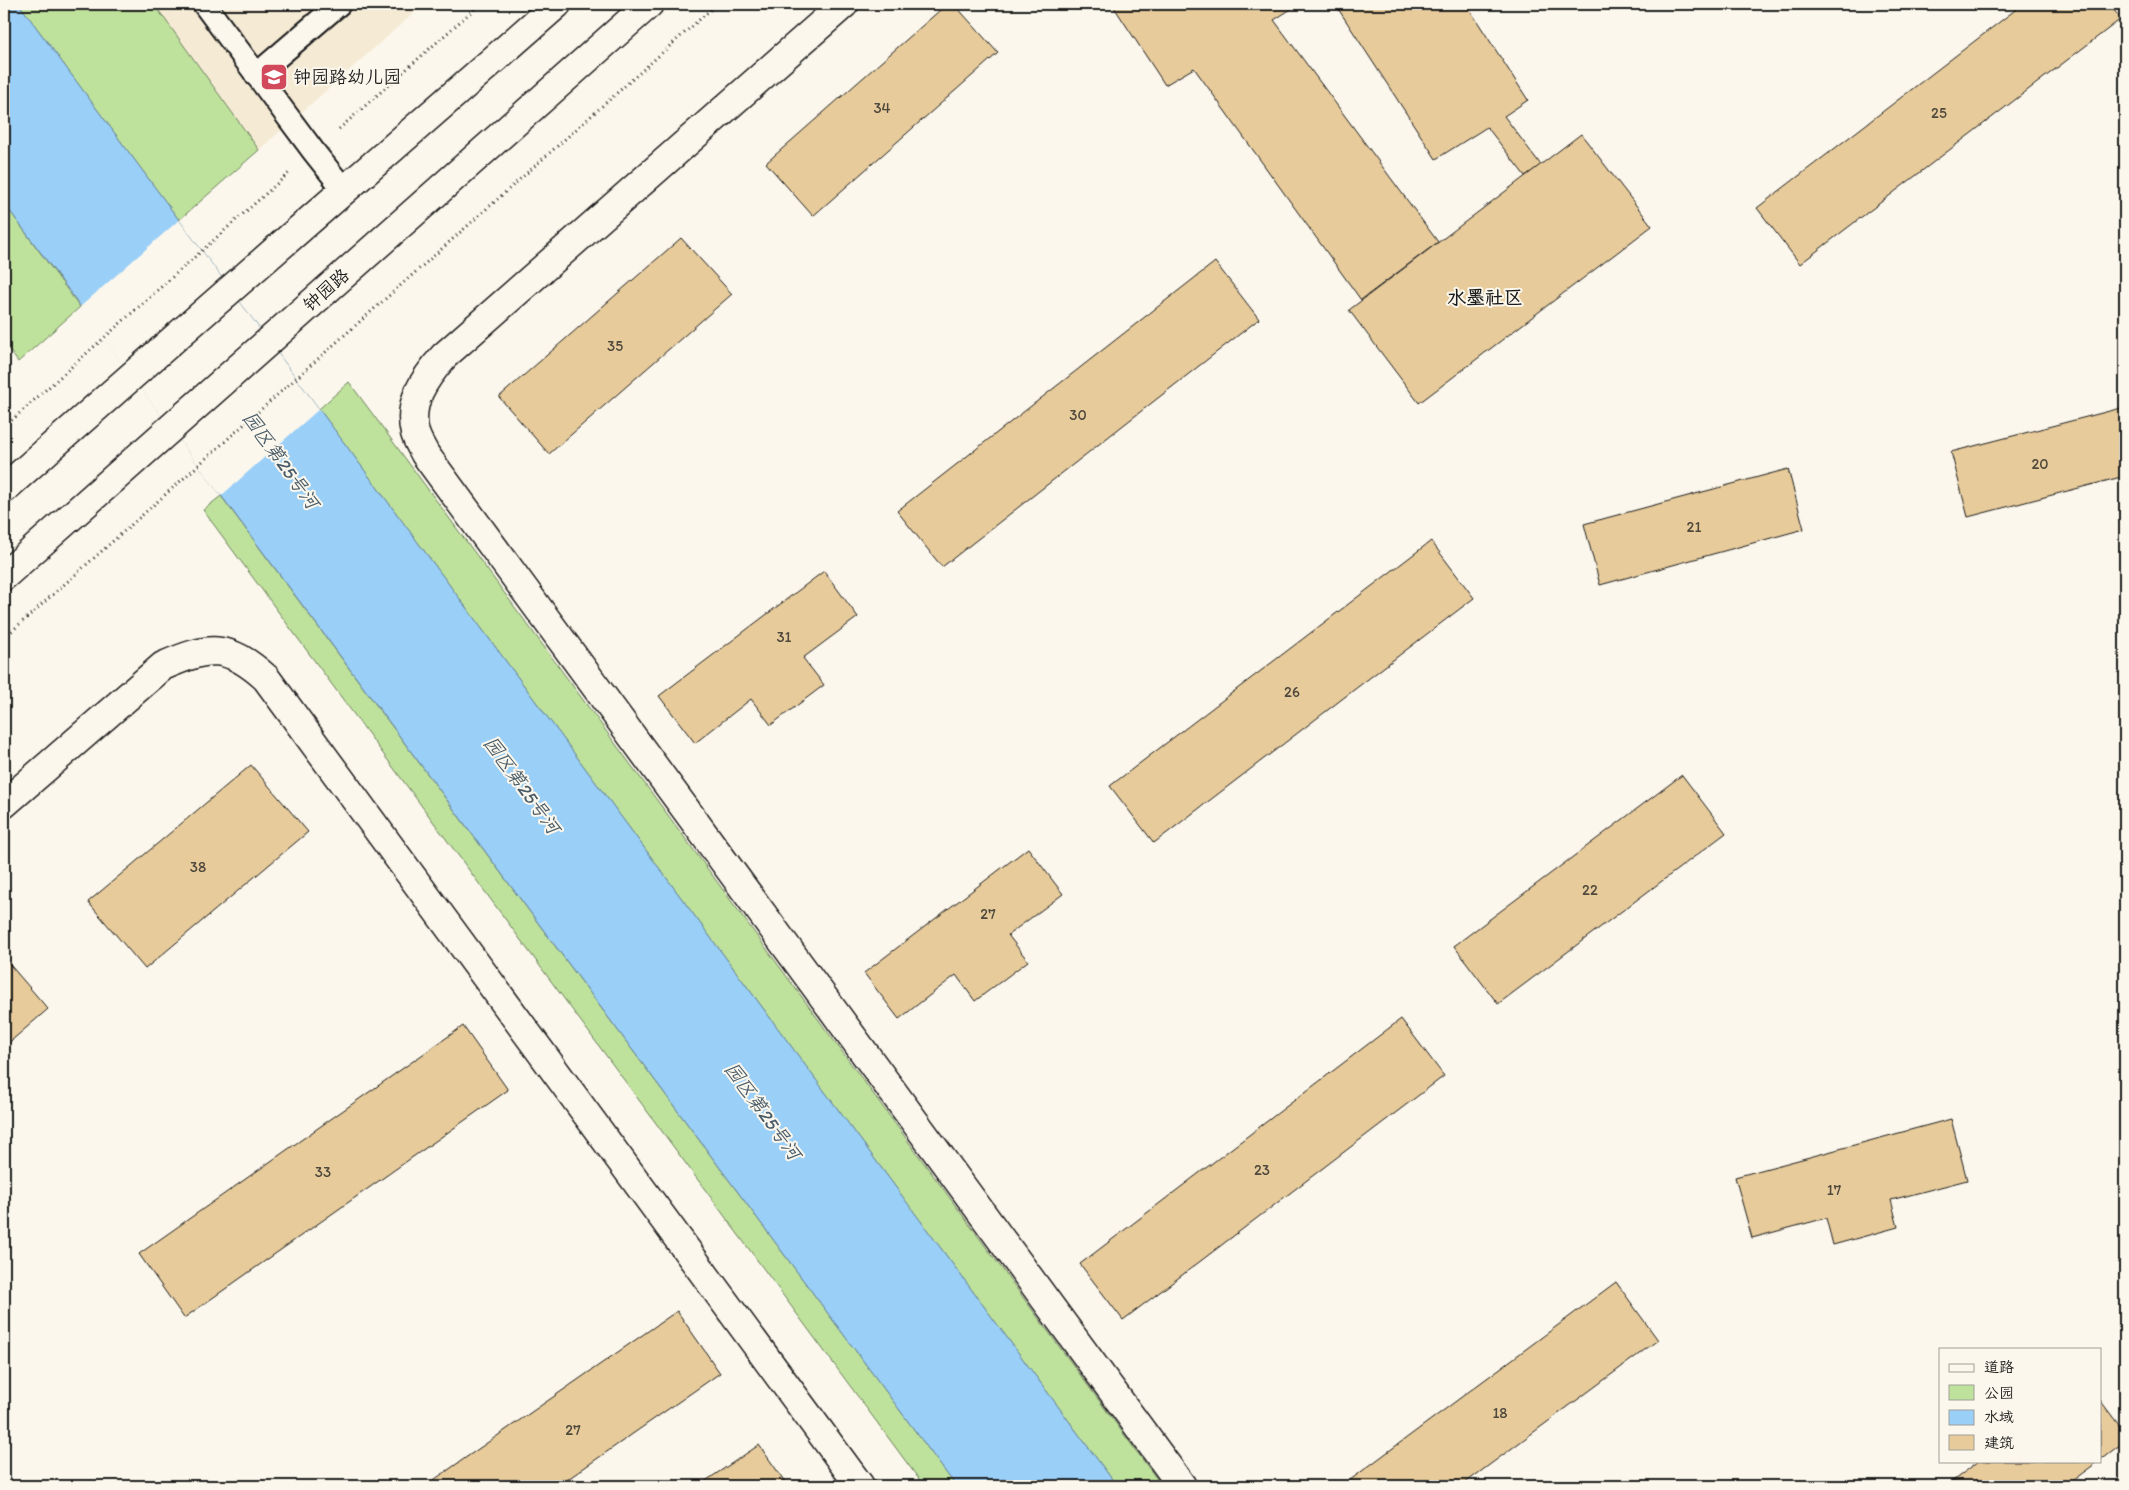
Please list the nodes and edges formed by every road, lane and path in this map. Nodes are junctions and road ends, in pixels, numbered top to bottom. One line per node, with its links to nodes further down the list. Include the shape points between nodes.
1 (204, 4): 8 (lane)
2 (338, 4): 8 (lane)
3 (480, 4): 9 (path)
4 (557, 4): 10 (street)
5 (650, 4): 13 (street, 钟园路)
6 (717, 4): 14 (path)
7 (844, 4): 17 (street, via 444,356 423,381 413,408 415,433 431,462)
8 (256, 75): 9 (lane)
9 (314, 152): 10 (lane); 11 (path)
10 (345, 191): 12 (street)
11 (4, 427)
12 (4, 489)
13 (4, 576)
14 (4, 638)
15 (4, 804): 16 (street, via 164,666 189,654 210,650 228,652 248,662 266,678)
16 (860, 1486)
17 (1182, 1486)

